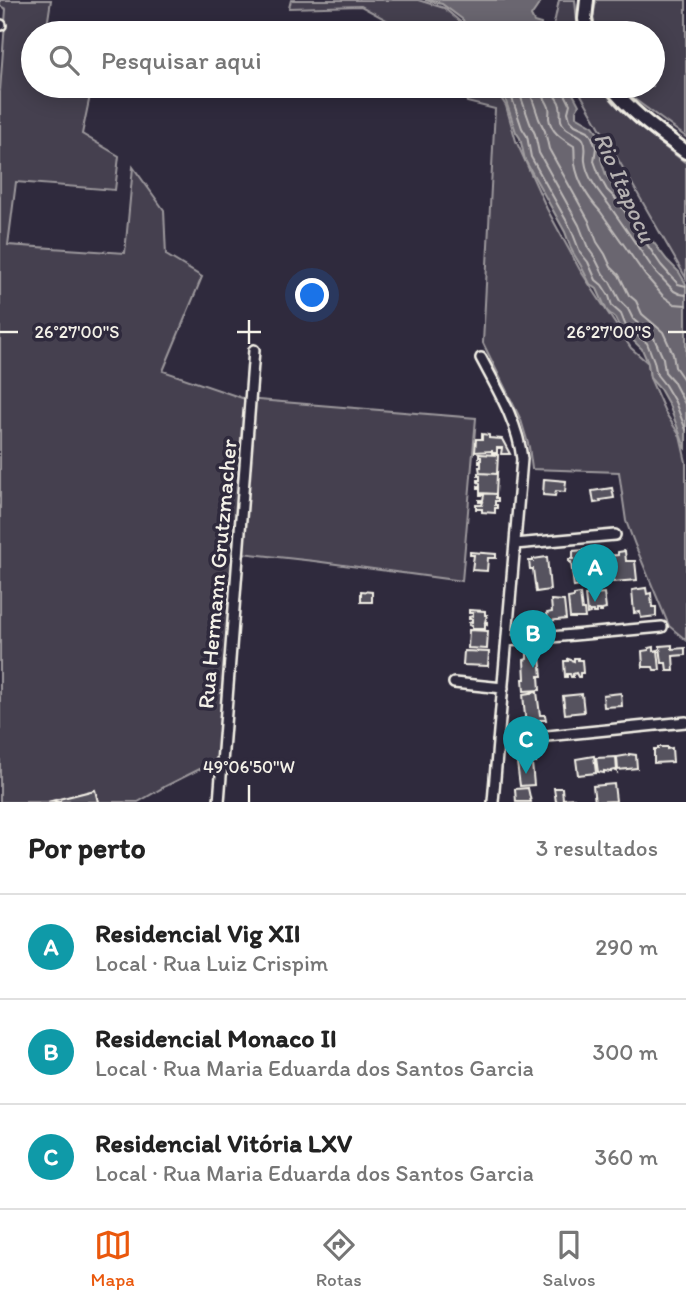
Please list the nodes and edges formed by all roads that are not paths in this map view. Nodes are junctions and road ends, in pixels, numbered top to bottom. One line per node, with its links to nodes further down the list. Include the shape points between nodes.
1 (587, 0): 2 (main road)
2 (585, 21)
3 (620, 98): 4 (main road)
4 (686, 152)
5 (254, 350): 15 (street, Rua Hermann Grutzmacher)
6 (481, 358): 8 (street, via 514,423 520,445)
7 (615, 535): 8 (street)
8 (515, 544): 10 (street)
9 (662, 627): 10 (street)
10 (507, 641): 12 (street)
11 (454, 683): 12 (street)
12 (503, 688): 14 (street)
13 (686, 722): 14 (street)
14 (498, 741): 16 (street)
15 (219, 802)
16 (493, 802)

